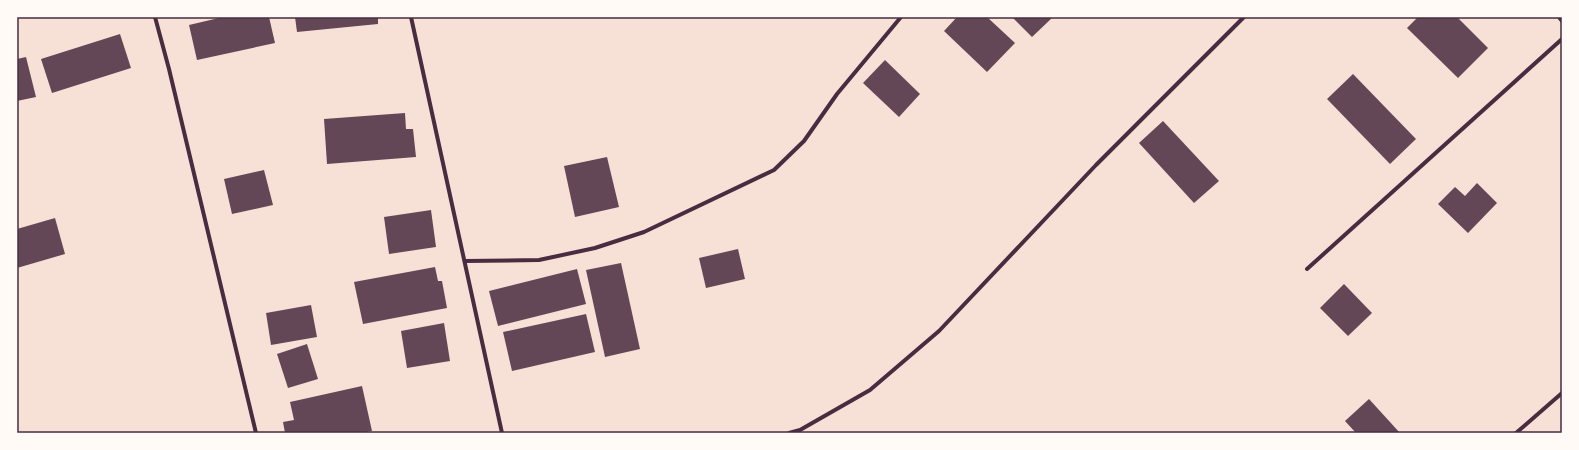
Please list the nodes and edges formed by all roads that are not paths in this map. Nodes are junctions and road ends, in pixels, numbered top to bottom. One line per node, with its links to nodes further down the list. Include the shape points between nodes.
1 (155, 17): 11 (street)
2 (411, 17): 8 (street)
3 (901, 17): 8 (street, via 837,94 804,141 774,170 644,232 595,248 539,260)
4 (1244, 17): 13 (street, via 1096,165 939,331 870,390 800,430)
5 (1558, 17): 6 (street)
6 (1562, 20)
7 (1562, 39): 9 (street)
8 (465, 261): 12 (street)
9 (1307, 269)
10 (1562, 393): 14 (street)
11 (256, 433)
12 (502, 433)
13 (789, 433)
14 (1516, 433)

